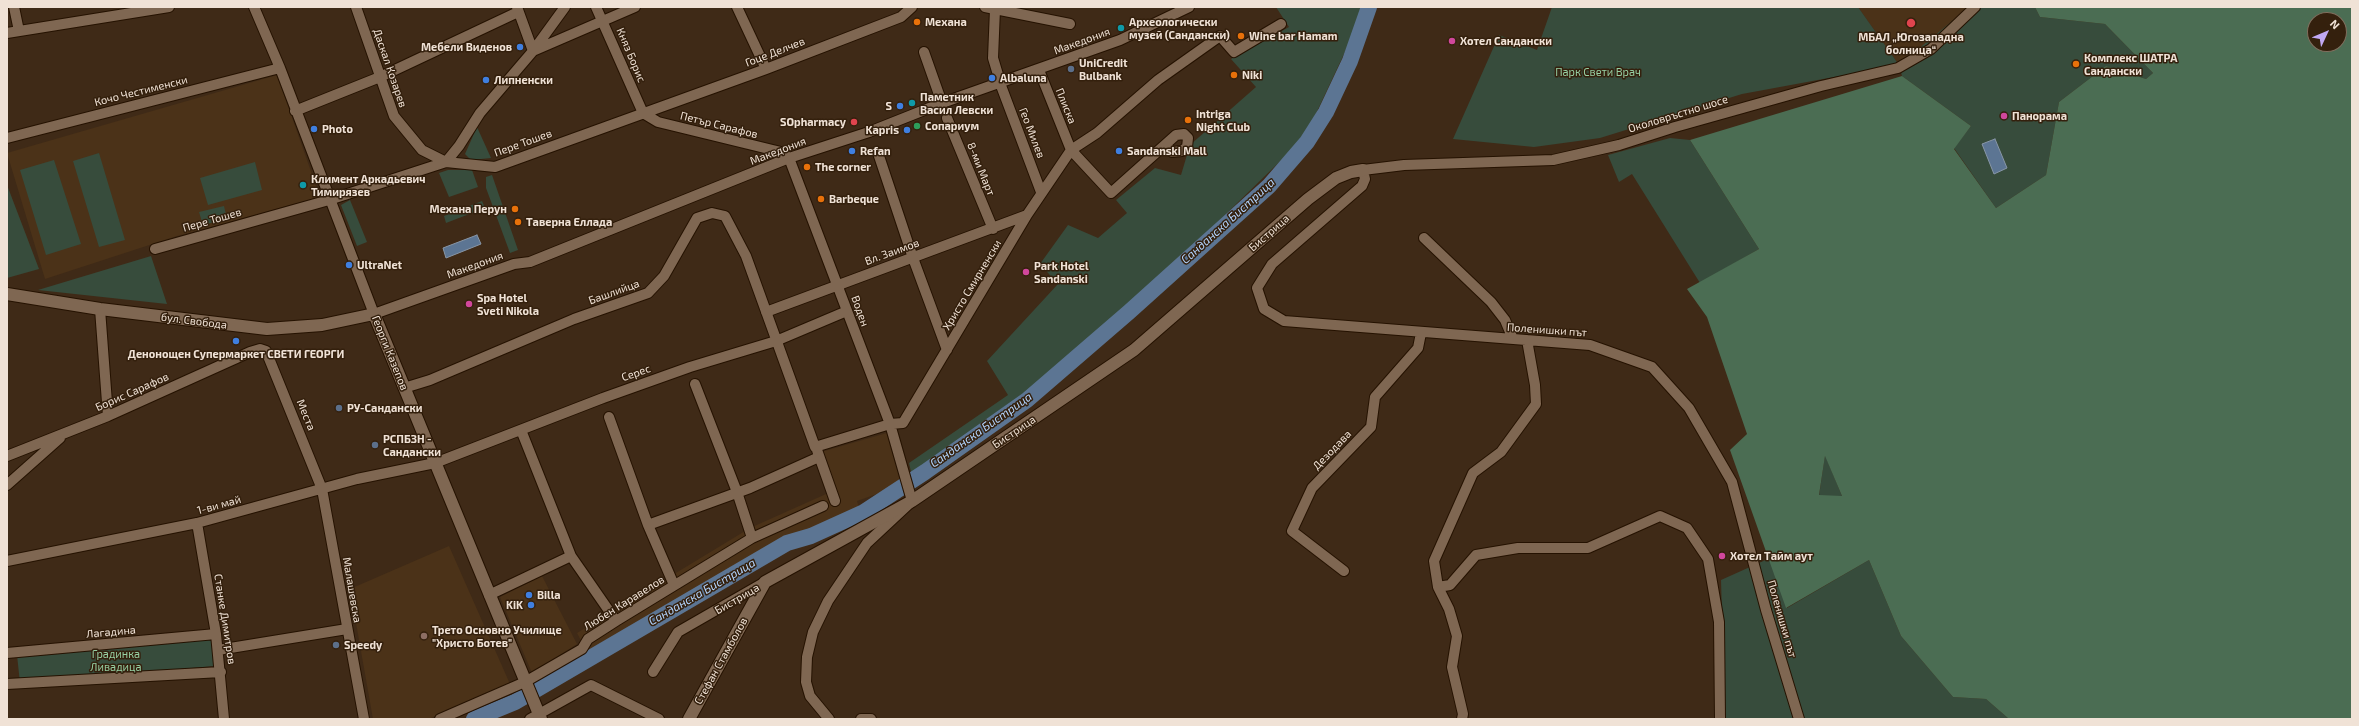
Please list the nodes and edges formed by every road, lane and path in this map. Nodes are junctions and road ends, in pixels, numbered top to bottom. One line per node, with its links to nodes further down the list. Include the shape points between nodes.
1 (14, 7): 18 (street)
2 (169, 7): 18 (street)
3 (254, 7): 22 (street, Георги Казепов)
4 (356, 7): 25 (street, Даскал Козарев)
5 (565, 7): 20 (street)
6 (596, 7): 15 (street, Княз Борис)
7 (635, 7): 15 (street)
8 (737, 7): 23 (street)
9 (912, 7): 23 (street, Гоце Делчев, via 901,17)
10 (985, 7): 13 (street)
11 (1189, 7): 24 (street, Македония, via 1120,40)
12 (1975, 7): 37 (street, Околовръстно шосе, via 1931,49 1898,68 1675,126 1619,145 1554,160 1404,165)
13 (996, 9): 16 (street); 26 (street, Гео Милев, via 993,58)
14 (517, 10): 20 (street); 25 (street)
15 (603, 21): 20 (street); 29 (street, Княз Борис)
16 (1070, 24)
17 (1281, 24): 33 (street, via 1234,52 1220,36 1158,80 1096,133)
18 (19, 31): 19 (street)
19 (7, 33)
20 (533, 51): 36 (street, via 480,113)
21 (924, 52): 27 (street)
22 (280, 68): 28 (street, Георги Казепов); 31 (street, Кочо Честименски)
23 (766, 69): 29 (street, Гоце Делчев)
24 (1039, 70): 26 (street, Македония); 33 (street, Плиска)
25 (380, 77): 28 (street); 36 (street, Даскал Козарев, via 394,116 422,150)
26 (999, 81): 27 (street, Македония); 38 (street, Гео Милев)
27 (942, 103): 35 (street, Македония, via 869,132)
28 (295, 111): 39 (street, Георги Казепов)
29 (642, 113): 35 (street, Петър Сарафов, via 658,122 781,152); 36 (street, Пере Тошев, via 494,167)
30 (947, 118): 41 (street, 8-ми Март)
31 (7, 138)
32 (1165, 145): 33 (street, via 1112,193)
33 (1071, 150): 38 (street, Христо Смирненски)
34 (878, 153): 44 (street)
35 (790, 158): 45 (street, Воден); 50 (street, Македония, via 530,262 514,264)
36 (446, 162): 39 (street, Пере Тошев)
37 (1362, 170): 51 (street, Поленишки път, via 1365,179 1362,186 1272,264 1257,288 1264,309 1284,321); 71 (street, Бистрица, via 1336,178 1308,199 1134,350)
38 (1041, 192): 40 (street, Христо Смирненски)
39 (329, 200): 43 (street, Пере Тошев); 50 (street, Георги Казепов)
40 (1027, 215): 41 (street, Вл. Заимов); 55 (street, Христо Смирненски)
41 (993, 229): 44 (street, Вл. Заимов)
42 (1424, 238): 52 (street, via 1491,302 1505,320)
43 (155, 249)
44 (913, 258): 45 (street, Вл. Заимов); 55 (street)
45 (838, 284): 48 (street, Воден); 49 (street, Вл. Заимов)
46 (9, 296): 47 (street, бул. Свобода)
47 (100, 310): 50 (street, бул. Свобода, via 267,330 322,325); 59 (street)
48 (847, 311): 54 (street, Серес); 61 (street, Воден)
49 (766, 312): 54 (street, Башлийца); 58 (street, Башлийца, via 746,256 725,216 712,213 697,218 664,276 648,293 574,319 430,380)
50 (374, 314): 58 (street, Георги Казепов)
51 (1421, 333): 52 (street, Поленишки път); 79 (street, Дезодава, via 1418,348 1376,397 1371,427 1312,488 1292,531)
52 (1513, 339): 53 (street, Поленишки път)
53 (1527, 340): 82 (street, via 1536,404 1500,452 1473,473 1434,561); 104 (street, Поленишки път, via 1590,345 1652,367 1689,408 1732,482 1766,610)
54 (776, 341): 62 (street, Серес, via 683,369); 64 (street, Башлийца)
55 (947, 350): 61 (street, Христо Смирненски, via 903,423)
56 (266, 351): 59 (street, Борис Сарафов, via 260,349 250,352); 69 (street, Места)
57 (695, 384): 70 (street)
58 (404, 388): 67 (street, Георги Казепов)
59 (108, 416): 63 (street, Борис Сарафов)
60 (609, 416): 75 (street)
61 (890, 424): 64 (street); 71 (street, Воден)
62 (521, 430): 67 (street, Серес); 77 (street)
63 (64, 434): 65 (street, Борис Сарафов); 68 (street)
64 (815, 446): 66 (street, Башлийца)
65 (7, 456)
66 (819, 457): 70 (street); 72 (street, Башлийца)
67 (435, 463): 69 (street, 1-ви май); 83 (street, Георги Казепов)
68 (7, 485)
69 (322, 489): 74 (street, 1-ви май); 85 (street, Малашевска)
70 (737, 492): 75 (street); 76 (street)
71 (910, 497): 80 (street, Бистрица); 99 (street, via 867,543 828,601 813,632 807,657 806,682 810,696)
72 (836, 501)
73 (823, 506): 76 (street, Любен Каравелов)
74 (197, 524): 78 (street, 1-ви май); 86 (street, Станке Димитров)
75 (648, 525): 81 (street)
76 (752, 538): 81 (street, Любен Каравелов)
77 (570, 556): 83 (street); 84 (street)
78 (7, 561)
79 (1344, 571)
80 (765, 582): 90 (street, Бистрица, via 678,632); 98 (street, Стефан Стамболов)
81 (674, 585): 84 (street, Любен Каравелов)
82 (1438, 587): 102 (street, via 1457,636 1452,666 1464,714); 103 (street, via 1450,585 1476,555 1518,548 1588,548 1660,516 1687,528 1708,559 1719,622)
83 (489, 595): 91 (street, Георги Казепов)
84 (616, 621): 91 (street, Любен Каравелов, via 588,639 582,649)
85 (347, 629): 87 (street); 95 (street, Малашевска)
86 (216, 634): 87 (street, Станке Димитров); 88 (street, Лагадина)
87 (218, 650): 89 (street, Станке Димитров)
88 (7, 653)
89 (221, 672): 92 (street); 94 (street, Станке Димитров)
90 (653, 672)
91 (525, 682): 93 (street, Георги Казепов); 96 (street, Любен Каравелов)
92 (7, 684)
93 (536, 715): 97 (street, via 592,685)
94 (224, 719)
95 (364, 719)
96 (440, 719)
97 (660, 719)
98 (688, 719)
99 (829, 719)
100 (861, 719): 101 (street)
101 (871, 719)
102 (1462, 719)
103 (1720, 719)
104 (1799, 719)

